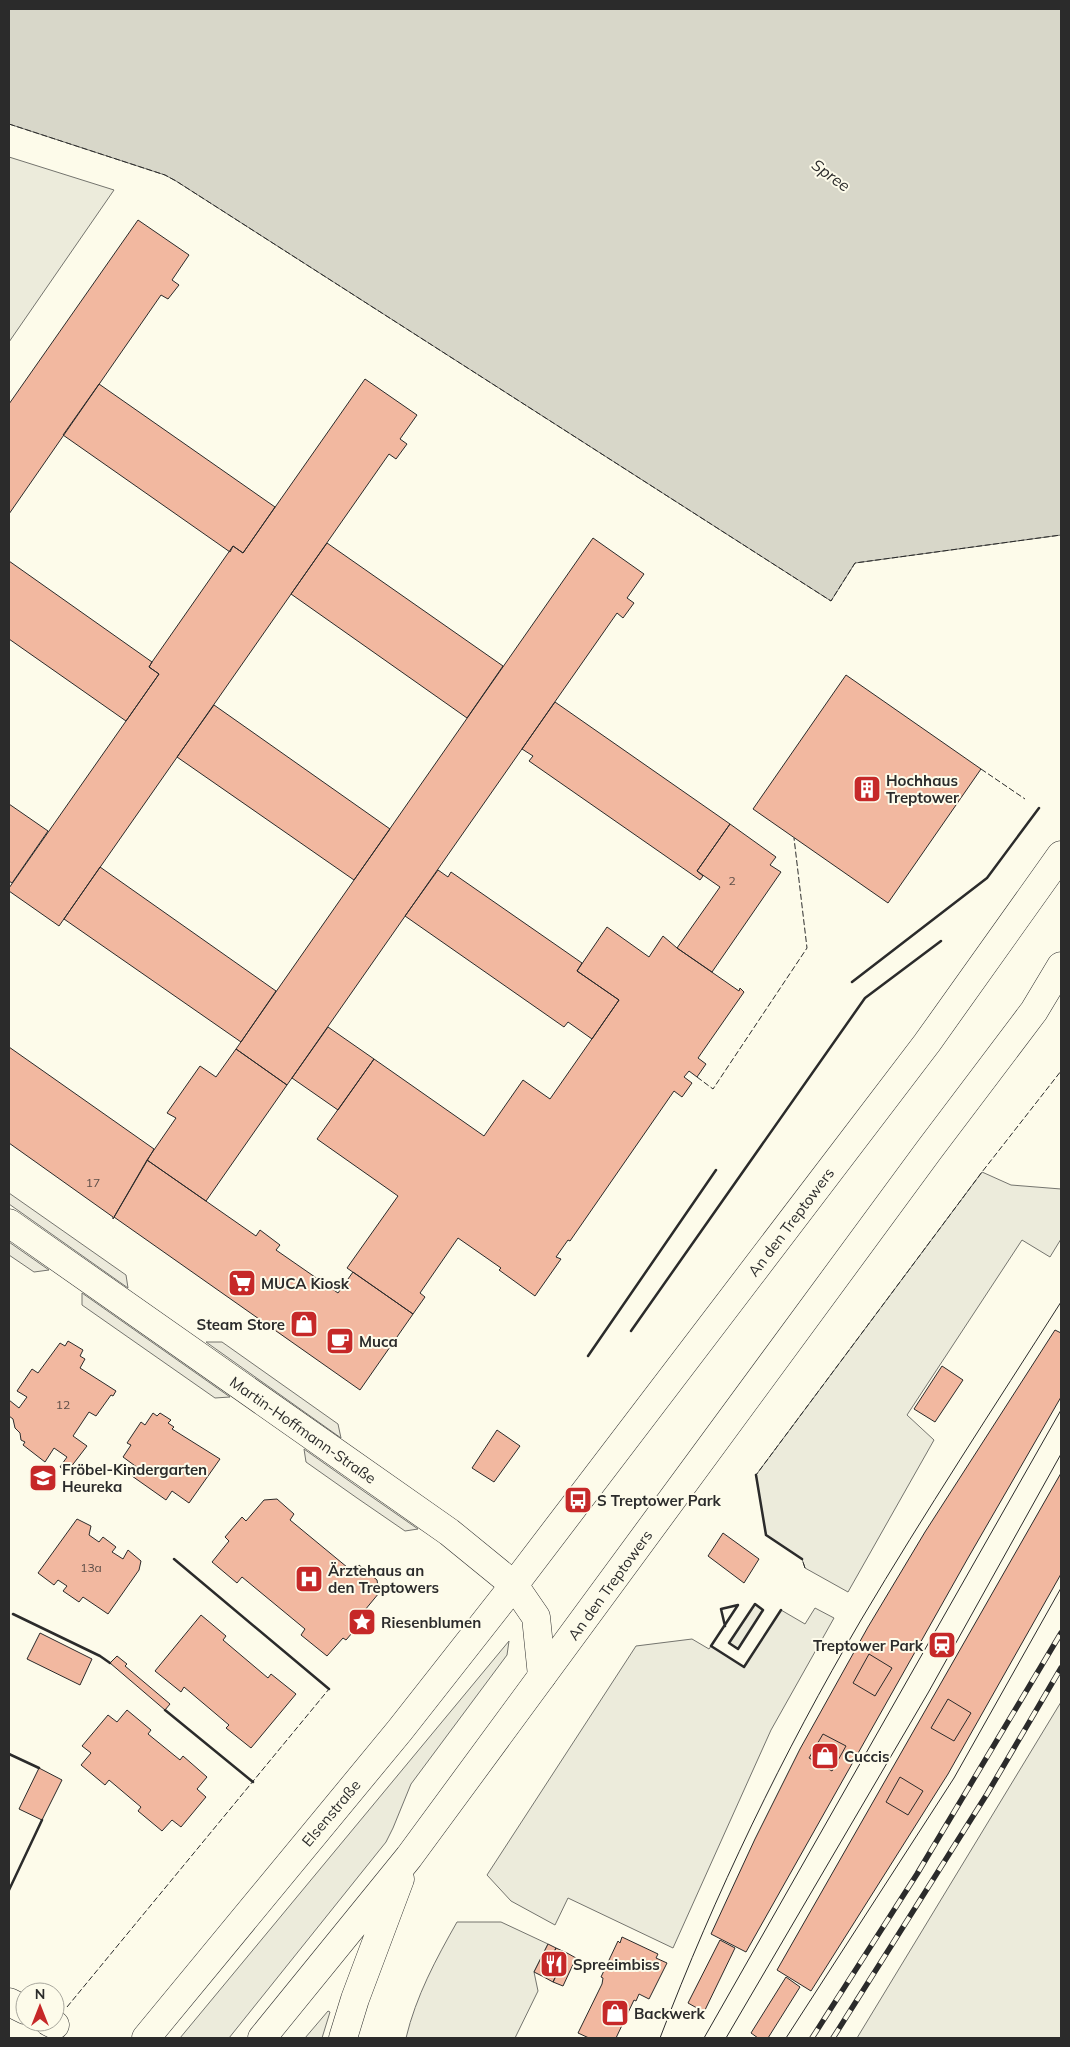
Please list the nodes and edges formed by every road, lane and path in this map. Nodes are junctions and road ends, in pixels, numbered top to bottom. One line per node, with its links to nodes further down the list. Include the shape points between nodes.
1 (1061, 855): 6 (main road, An den Treptowers, via 927,1043)
2 (1061, 966): 4 (main road, An den Treptowers)
3 (1061, 986): 4 (main road, An den Treptowers)
4 (1034, 1011): 7 (main road, An den Treptowers)
5 (9, 1223): 6 (main road, Martin-Hoffmann-Straße, via 462,1542)
6 (514, 1585): 7 (main road, Martin-Hoffmann-Straße, via 536,1617); 9 (main road, Elsenstraße, via 400,1730)
7 (542, 1676): 8 (main road)
8 (409, 1857): 10 (main road); 11 (main road)
9 (146, 2038)
10 (262, 2038)
11 (343, 2038)

